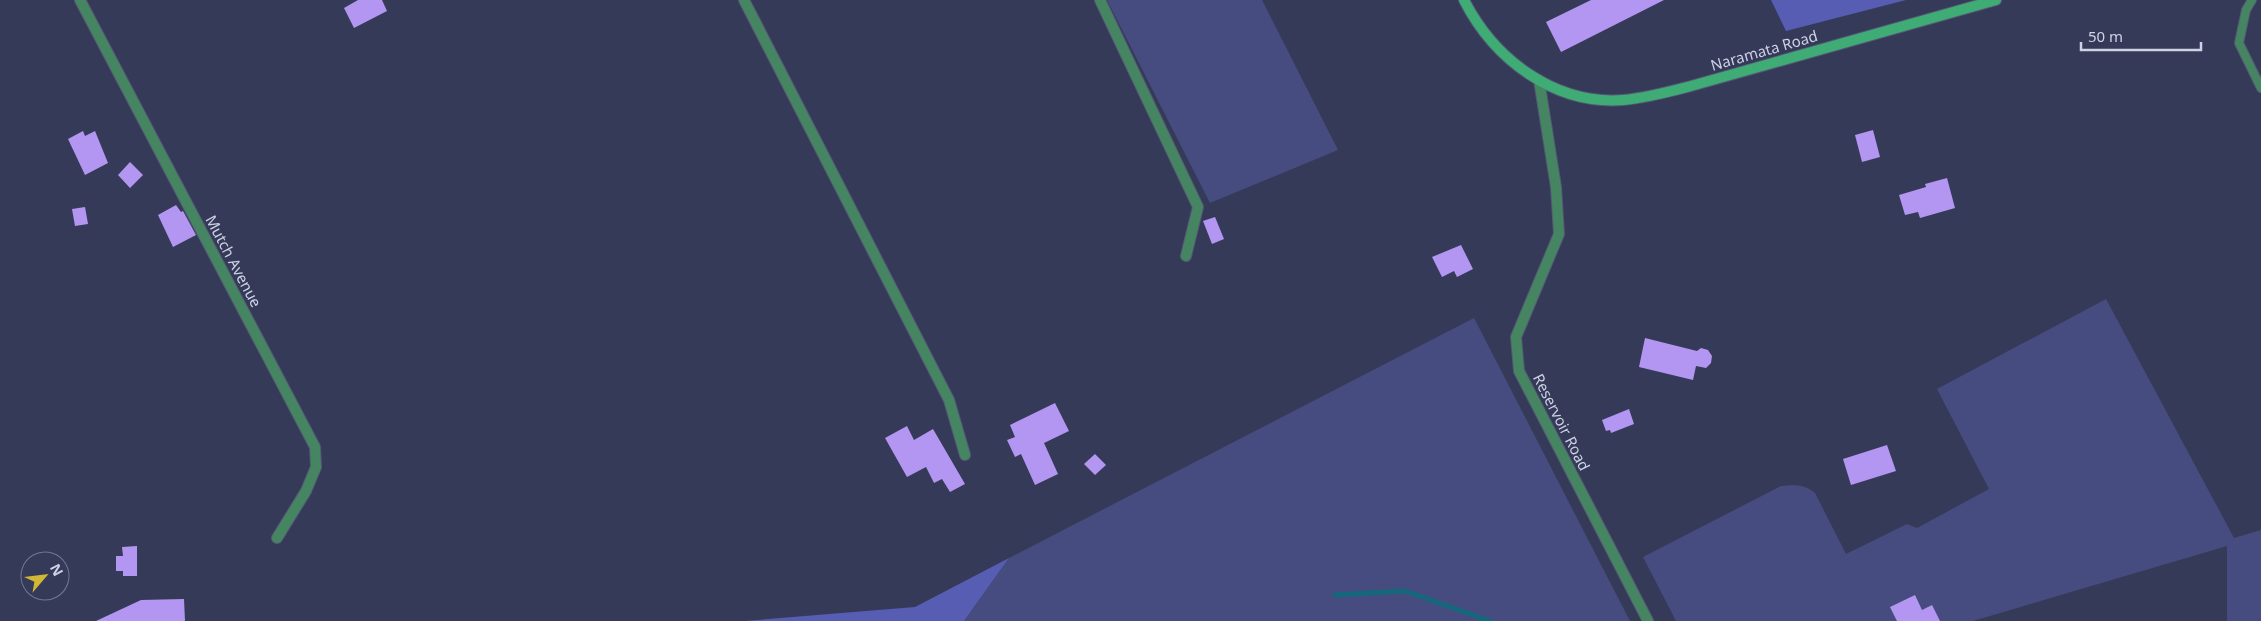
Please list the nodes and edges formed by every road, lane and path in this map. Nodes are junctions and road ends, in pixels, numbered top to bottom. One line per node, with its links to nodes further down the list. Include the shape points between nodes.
1 (80, 0): 11 (street, Mutch Avenue, via 315,448 316,466 306,491)
2 (744, 0): 10 (street, via 949,400)
3 (1100, 0): 9 (street, via 1198,207)
4 (1464, 0): 7 (main road, Naramata Road, via 1496,49)
5 (1996, 0): 7 (main road, Naramata Road, via 1648,97 1622,100 1580,97)
6 (2252, 0): 8 (lane, via 2246,10 2239,43)
7 (1539, 80): 12 (street, Reservoir Road, via 1556,187 1559,234 1516,337 1519,371)
8 (2261, 88)
9 (1186, 256)
10 (964, 455)
11 (277, 538)
12 (1648, 621)

